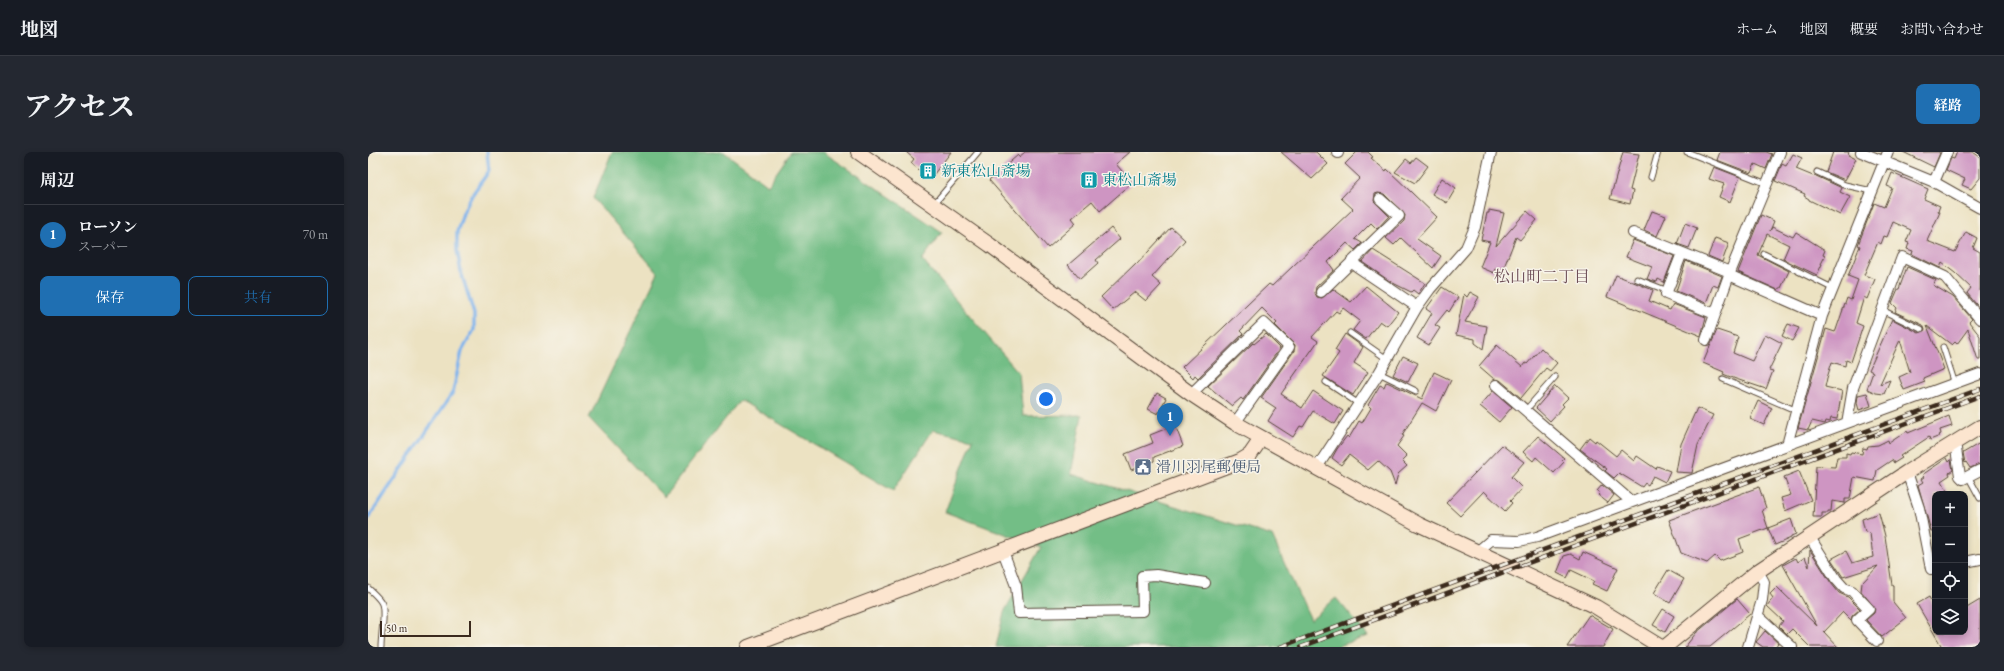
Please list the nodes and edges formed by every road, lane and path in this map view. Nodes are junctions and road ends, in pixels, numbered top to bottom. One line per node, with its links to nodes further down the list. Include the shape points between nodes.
1 (859, 152): 16 (street)
2 (978, 152): 16 (lane)
3 (1489, 152): 27 (street, via 1475,227 1466,248 1430,289)
4 (1658, 152): 11 (lane)
5 (1687, 152): 13 (lane)
6 (1780, 152): 13 (street)
7 (1861, 152): 9 (street)
8 (1947, 152): 12 (street)
9 (1886, 157): 12 (street); 14 (street)
10 (1817, 172): 14 (lane, via 1845,185)
11 (1651, 177)
12 (1934, 182): 17 (street)
13 (1767, 184): 22 (street)
14 (1872, 192): 24 (street)
15 (1380, 199): 21 (street, via 1399,216)
16 (934, 204): 45 (street)
17 (1980, 208)
18 (1633, 233): 19 (street)
19 (1682, 253): 22 (street); 25 (street)
20 (1764, 254): 24 (lane)
21 (1352, 263): 26 (street); 27 (street)
22 (1730, 274): 29 (street); 30 (street)
23 (1637, 278): 25 (lane)
24 (1832, 288): 30 (street)
25 (1668, 291): 29 (street, via 1666,294)
26 (1321, 292)
27 (1418, 307): 36 (street)
28 (1882, 310): 31 (street, via 1902,257 1944,277); 32 (lane); 50 (street, via 1853,388)
29 (1715, 314): 34 (street)
30 (1822, 316): 47 (street)
31 (1980, 319)
32 (1921, 329)
33 (1350, 333): 36 (lane)
34 (1706, 340)
35 (1943, 347): 42 (lane)
36 (1387, 359): 37 (street)
37 (1379, 373): 44 (lane); 46 (street)
38 (1980, 374): 42 (street)
39 (1555, 377): 48 (lane)
40 (1723, 379): 47 (lane)
41 (1326, 382): 46 (lane)
42 (1955, 384): 50 (street)
43 (1496, 386): 48 (street)
44 (1416, 391)
45 (1191, 394): 49 (street); 49 (street, via 1264,323 1289,347)
46 (1359, 404): 55 (street)
47 (1795, 410): 54 (street)
48 (1525, 412): 60 (street)
49 (1235, 423): 52 (street)
50 (1847, 423): 54 (street)
51 (1980, 427): 53 (street)
52 (1261, 438): 55 (street); 62 (street, via 1250,455 1240,461)
53 (1955, 442): 57 (street); 58 (street, via 1960,476 1963,479)
54 (1787, 445): 60 (street)
55 (1316, 469): 63 (street, via 1418,524)
56 (1980, 470): 58 (street)
57 (1907, 472): 61 (street); 66 (street, via 1919,508)
58 (1968, 476): 59 (lane)
59 (1980, 498)
60 (1632, 502): 63 (street, via 1537,537 1519,541 1491,540)
61 (1809, 536): 67 (street); 71 (street, via 1836,579 1844,588 1852,591 1868,609 1857,620)
62 (1003, 550): 68 (street, via 1016,586 1019,613 1143,611 1142,576 1156,575); 73 (street)
63 (1477, 552): 74 (street, via 1596,607)
64 (1980, 559): 65 (street)
65 (1968, 561)
66 (1932, 569)
67 (1758, 570): 70 (street, via 1764,582); 75 (street)
68 (1205, 583)
69 (368, 588): 72 (lane, via 382,603 384,613)
70 (1758, 616): 76 (street); 77 (street)
71 (1877, 641)
72 (381, 647)
73 (748, 647)
74 (1661, 647)
75 (1665, 647)
76 (1748, 647)
77 (1792, 647)

